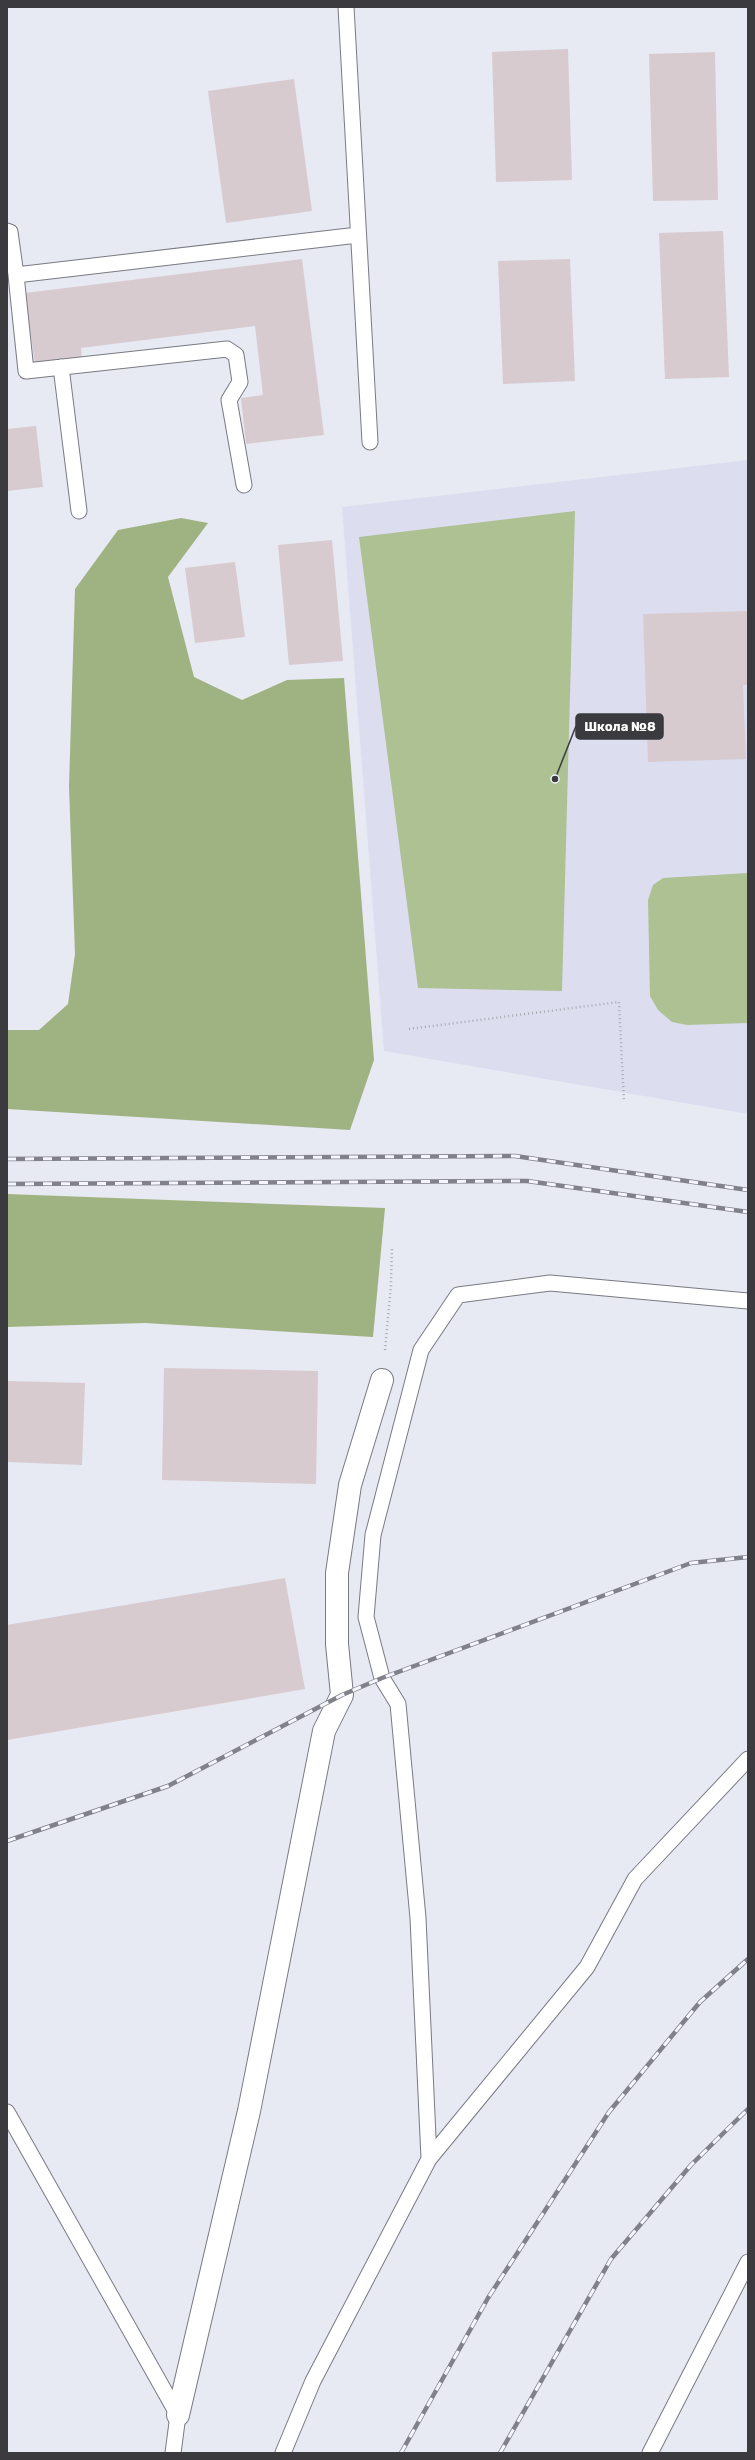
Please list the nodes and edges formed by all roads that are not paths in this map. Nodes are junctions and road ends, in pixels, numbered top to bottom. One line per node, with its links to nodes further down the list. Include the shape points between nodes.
1 (346, 7): 3 (lane)
2 (7, 231): 4 (lane, via 10,232)
3 (358, 235): 4 (lane); 6 (lane)
4 (16, 274): 5 (lane, via 26,371)
5 (61, 367): 7 (lane, via 227,349 236,355 240,382 230,400); 8 (lane)
6 (370, 442)
7 (244, 484)
8 (79, 512)
9 (748, 1301): 13 (lane, via 550,1283 458,1295 421,1350 373,1535 366,1618 382,1678 398,1704 418,1918)
10 (382, 1380): 15 (street, via 350,1485 337,1573 337,1644 342,1695 324,1731 249,2112)
11 (748, 1759): 13 (lane, via 635,1879 587,1966)
12 (7, 2112): 15 (lane)
13 (429, 2159): 17 (lane, via 313,2381)
14 (748, 2262): 18 (lane)
15 (178, 2415): 16 (lane)
16 (173, 2453)
17 (283, 2453)
18 (650, 2453)

